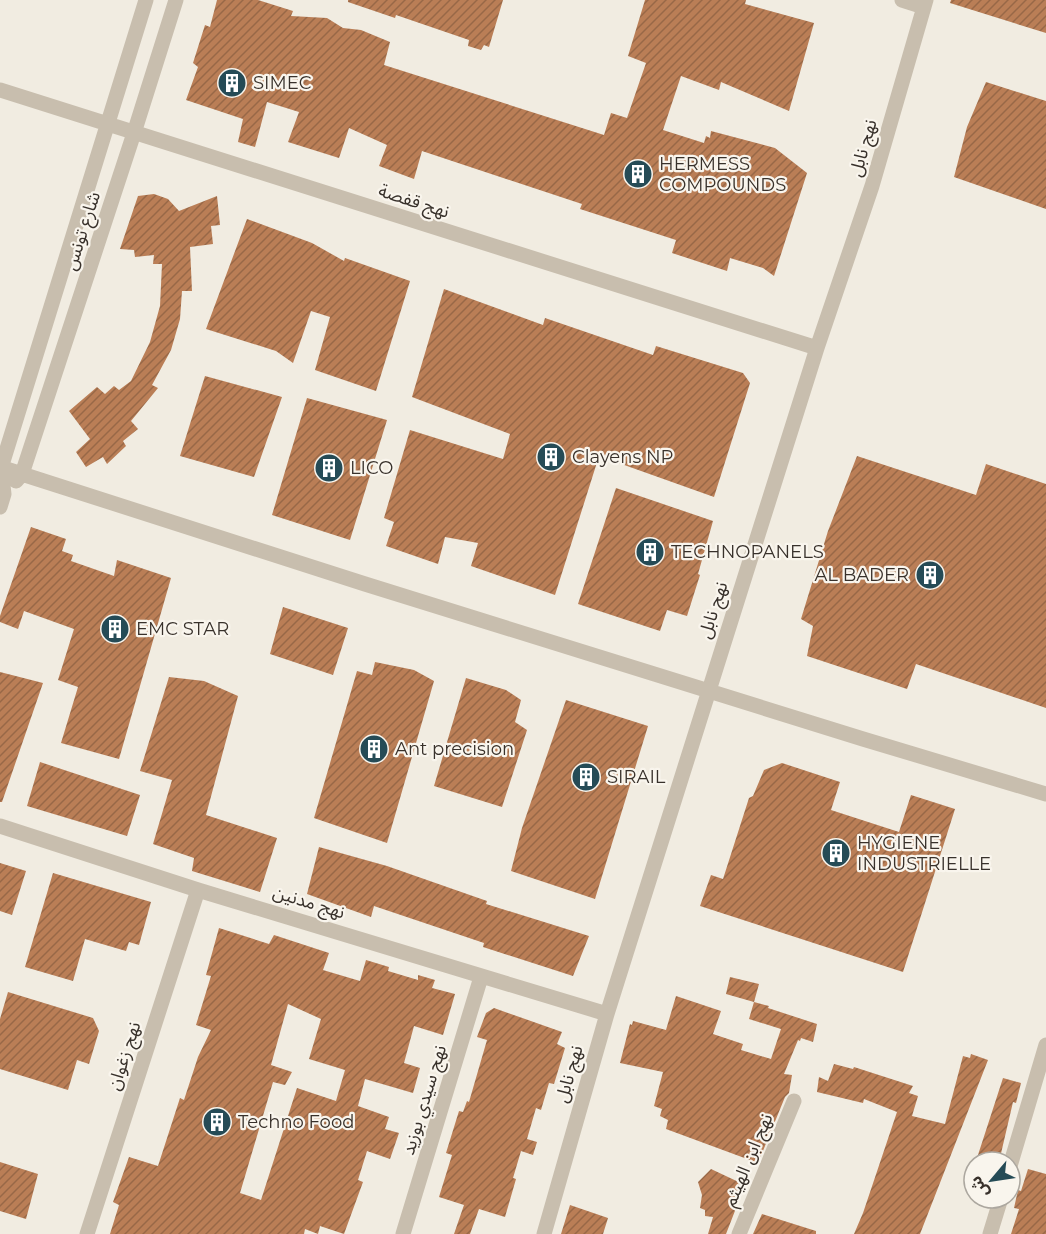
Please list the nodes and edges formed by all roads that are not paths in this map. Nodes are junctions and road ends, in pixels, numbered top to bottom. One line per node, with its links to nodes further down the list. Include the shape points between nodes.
1 (146, 0): 6 (street, شارع تونس)
2 (176, 0): 7 (street, شارع تونس)
3 (902, 0): 4 (street)
4 (925, 4): 8 (street, نهج نابل, via 872,186)
5 (0, 90): 6 (street, نهج قفصة)
6 (108, 123): 7 (street, نهج قفصة); 9 (street, شارع تونس)
7 (134, 133): 8 (street, نهج قفصة); 10 (street, شارع تونس)
8 (817, 348): 12 (street, نهج نابل)
9 (1, 468): 10 (street); 11 (street)
10 (22, 474): 11 (street); 12 (street)
11 (2, 501)
12 (709, 689): 13 (street); 17 (street, نهج نابل)
13 (1046, 794)
14 (0, 826): 15 (street, نهج مدنين)
15 (198, 890): 16 (street, نهج مدنين); 22 (street, نهج زغوان)
16 (481, 977): 17 (street, نهج مدنين); 23 (street, نهج سيدي بوزيد)
17 (607, 1014): 24 (street, نهج نابل)
18 (1046, 1046): 20 (street)
19 (794, 1101): 25 (street, نهج ابن الهيثم)
20 (1015, 1150)
21 (997, 1210): 26 (street)
22 (87, 1234)
23 (403, 1234)
24 (544, 1234)
25 (738, 1234)
26 (990, 1234)

